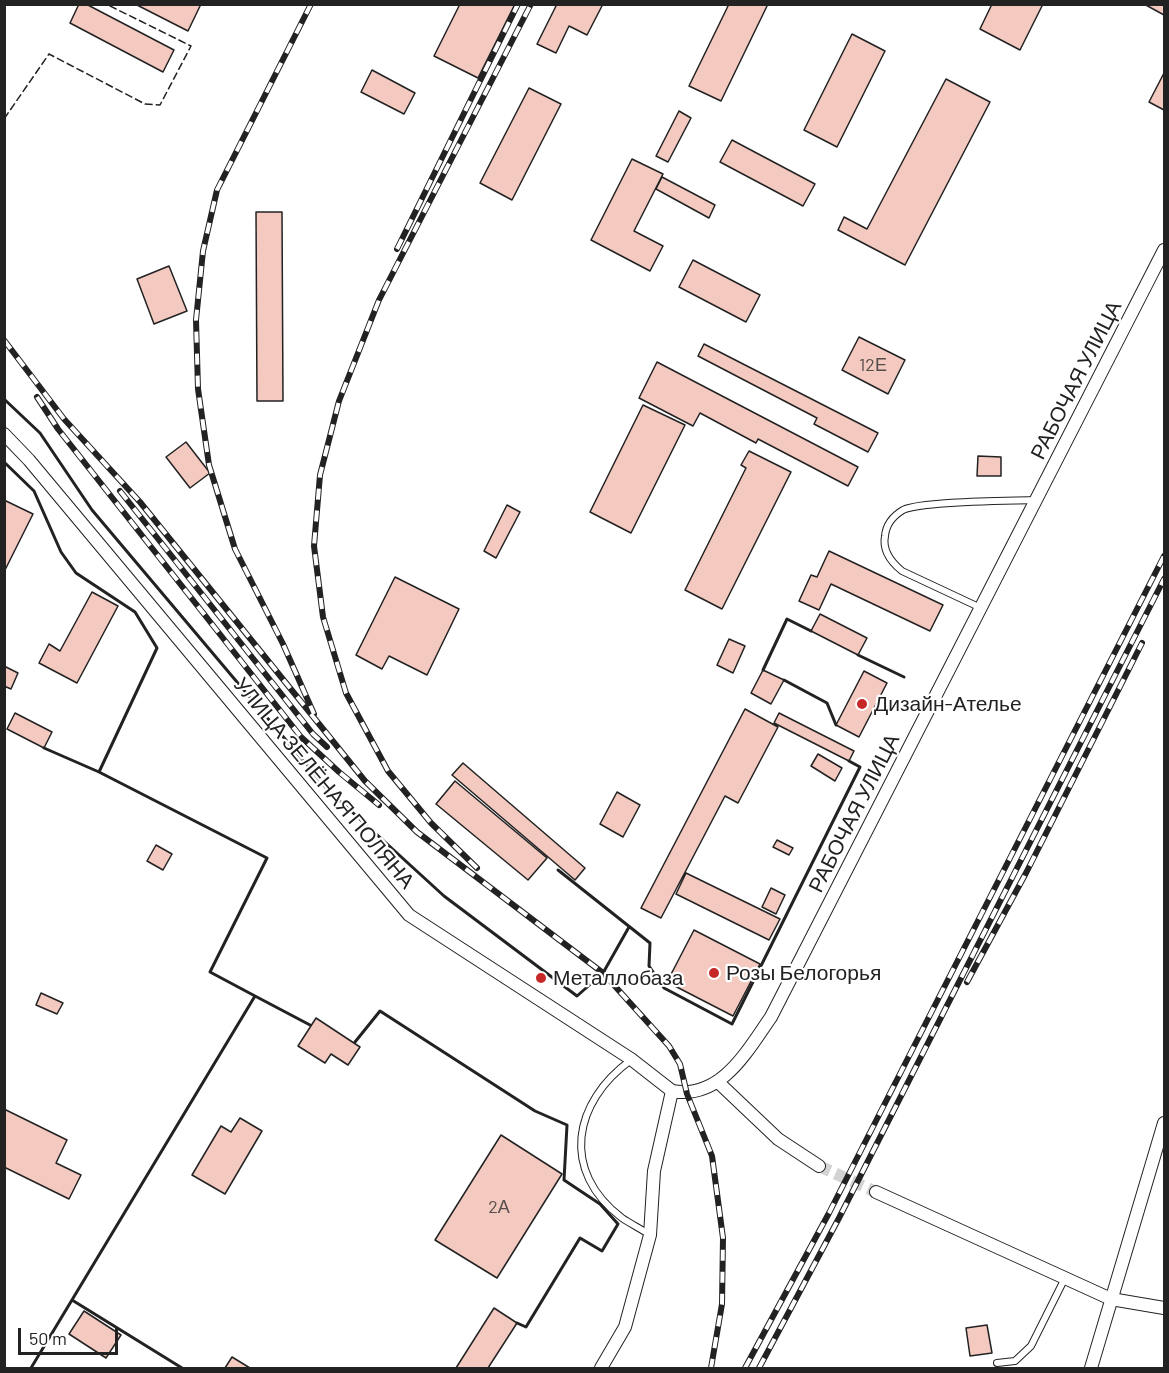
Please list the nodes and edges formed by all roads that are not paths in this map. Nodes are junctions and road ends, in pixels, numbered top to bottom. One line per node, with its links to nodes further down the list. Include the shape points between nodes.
1 (1164, 250): 3 (street, РАБОЧАЯ УЛИЦА)
2 (4, 434): 5 (street, УЛИЦА ЗЕЛЁНАЯ ПОЛЯНА, via 409,915)
3 (1037, 500): 4 (street, РАБОЧАЯ УЛИЦА); 4 (lane, via 916,506 895,515 888,524 885,544 892,562 902,571)
4 (981, 609): 6 (street, РАБОЧАЯ УЛИЦА, via 771,1017 743,1057)
5 (631, 1059): 7 (street, УЛИЦА ЗЕЛЁНАЯ ПОЛЯНА); 11 (lane, via 610,1075 594,1097 582,1127 581,1150 591,1182 604,1200 622,1218)
6 (718, 1082): 7 (street, РАБОЧАЯ УЛИЦА, via 694,1093); 9 (street, via 777,1139)
7 (672, 1091): 11 (street, via 654,1171)
8 (1164, 1123): 13 (street)
9 (819, 1166)
10 (876, 1192): 12 (street)
11 (650, 1235): 16 (street, via 626,1327)
12 (1064, 1280): 13 (street); 15 (lane, via 1031,1346 1015,1361)
13 (1111, 1299): 14 (street); 17 (street)
14 (1164, 1308)
15 (997, 1363)
16 (601, 1368)
17 (1091, 1368)

